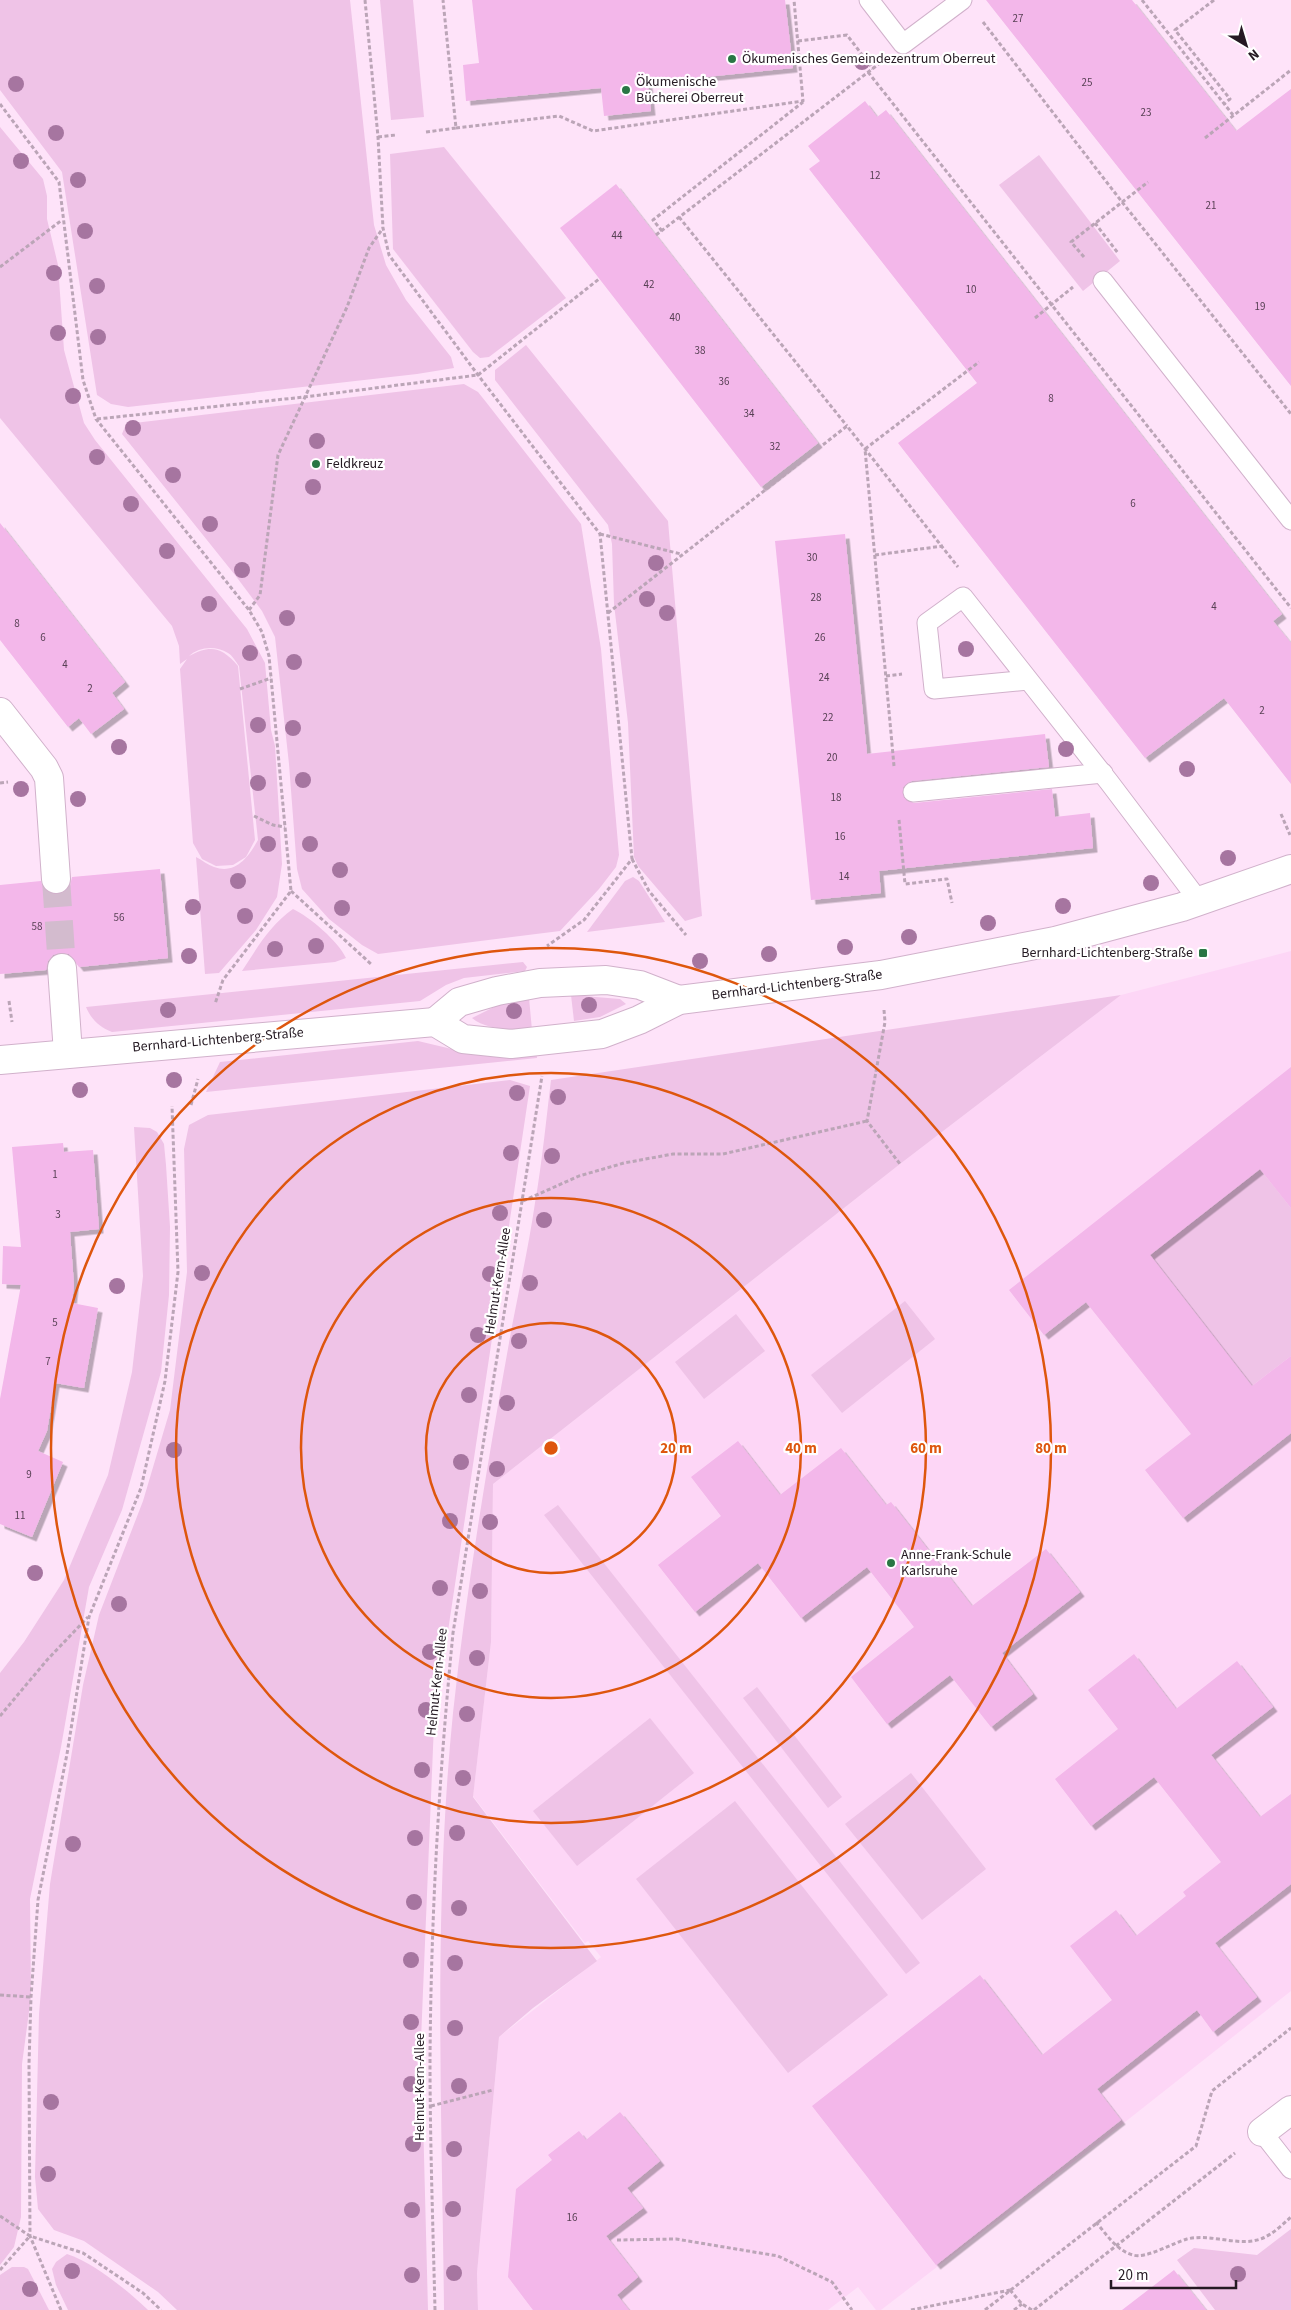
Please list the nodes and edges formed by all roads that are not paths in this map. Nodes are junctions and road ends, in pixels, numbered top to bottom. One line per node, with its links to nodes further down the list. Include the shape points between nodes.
1 (868, 0): 2 (lane, via 903,44)
2 (962, 0)
3 (1103, 281): 4 (lane)
4 (1291, 520)
5 (1028, 680): 5 (lane, via 963,597 927,623 934,689); 7 (lane)
6 (0, 712): 10 (street, via 49,778)
7 (1103, 773): 8 (lane); 11 (lane)
8 (913, 792)
9 (1291, 869): 11 (street, Bernhard-Lichtenberg-Straße)
10 (56, 879)
11 (1199, 901): 13 (street, Bernhard-Lichtenberg-Straße, via 1055,941 881,975)
12 (62, 968): 15 (street)
13 (679, 1000): 14 (street, Bernhard-Lichtenberg-Straße, via 640,985 606,980 540,983 459,1002); 14 (street, Bernhard-Lichtenberg-Straße, via 602,1034 511,1044 463,1039)
14 (435, 1022): 15 (street, Bernhard-Lichtenberg-Straße)
15 (68, 1053): 16 (street, Bernhard-Lichtenberg-Straße)
16 (0, 1060)
17 (1291, 2110): 18 (street)
18 (1262, 2132): 19 (lane)
19 (1291, 2169)

